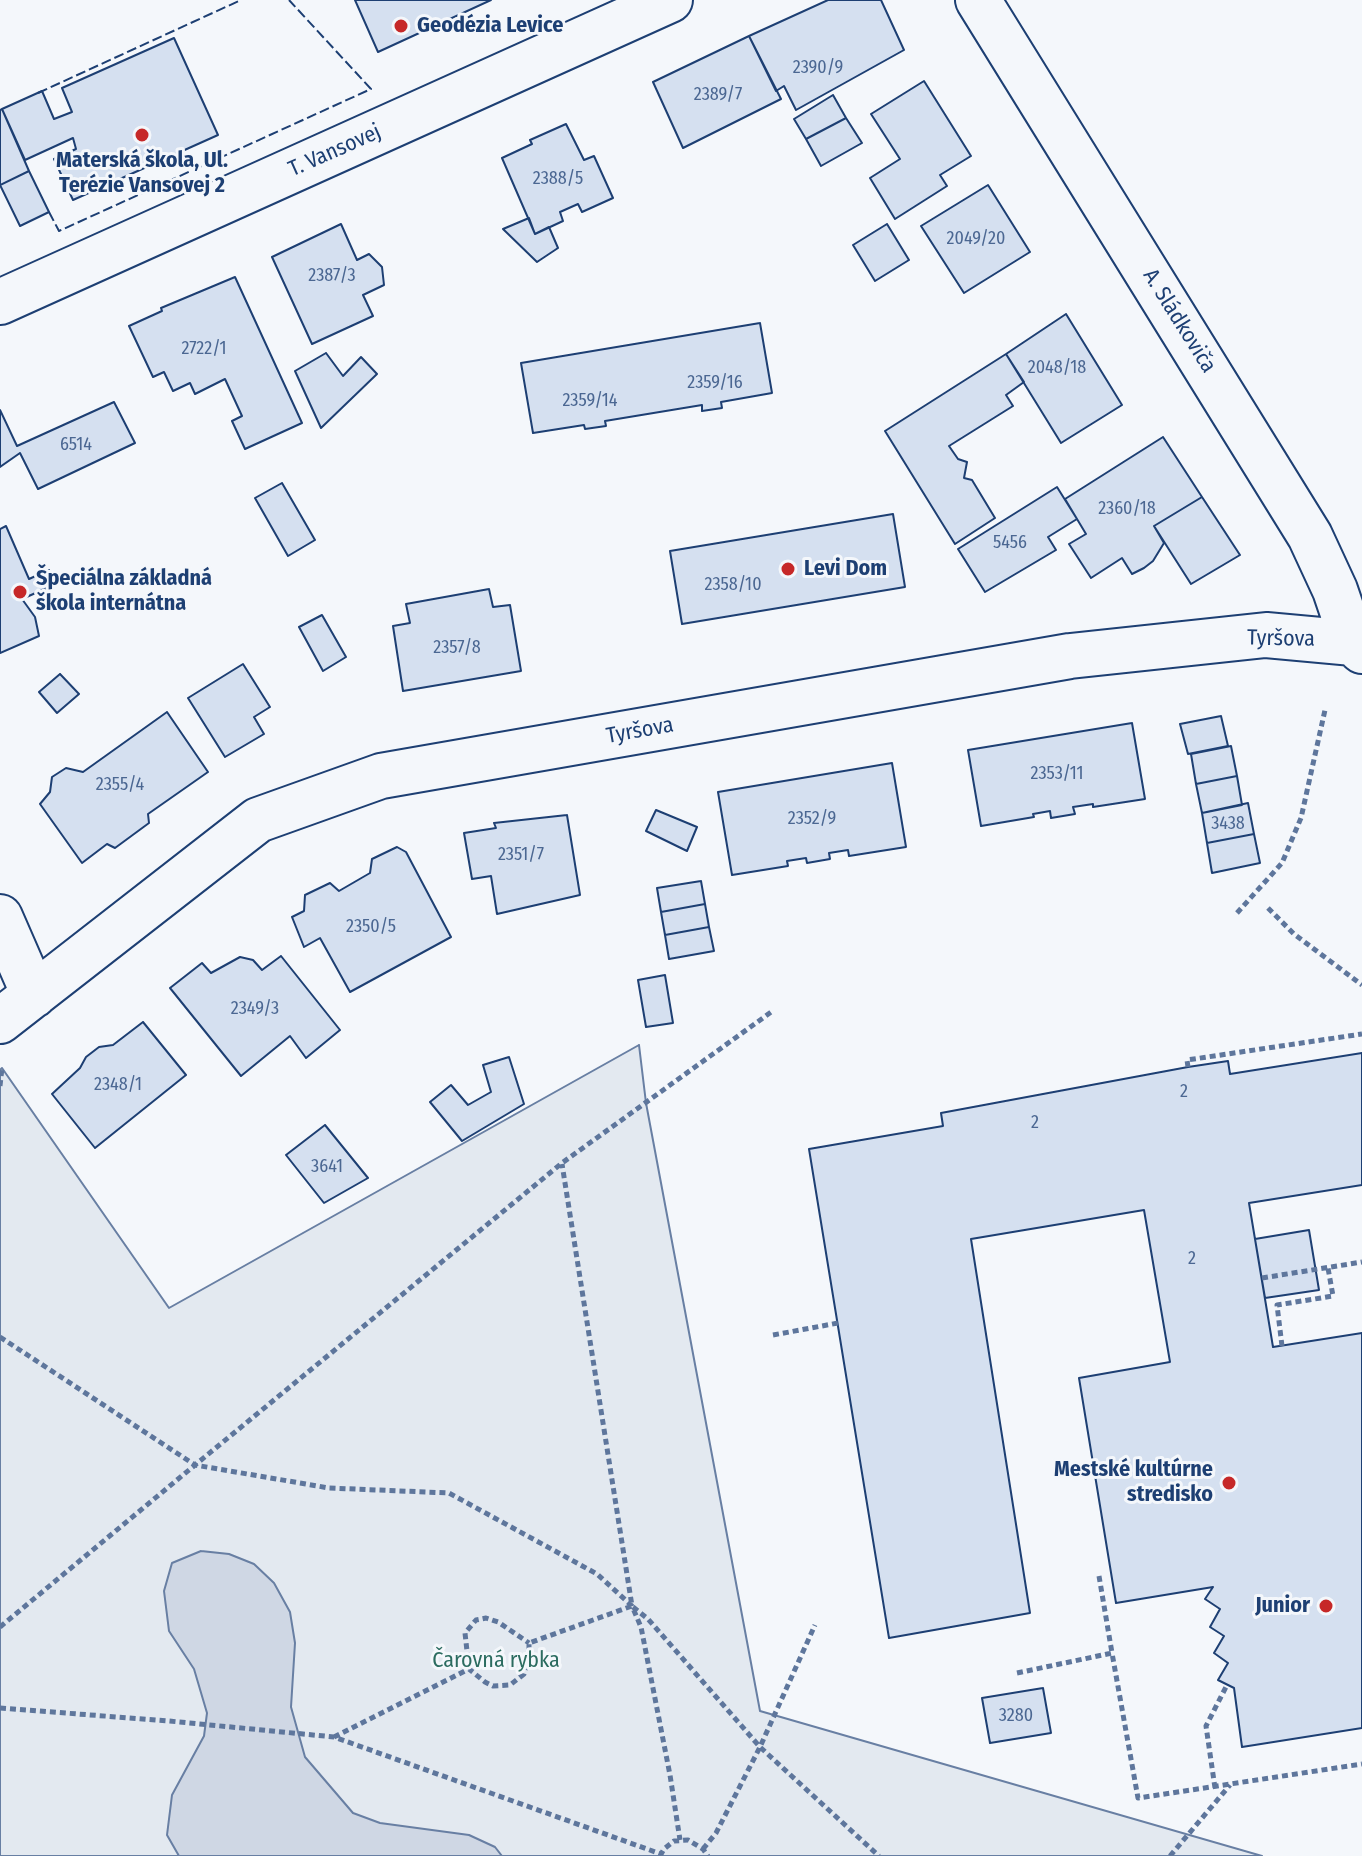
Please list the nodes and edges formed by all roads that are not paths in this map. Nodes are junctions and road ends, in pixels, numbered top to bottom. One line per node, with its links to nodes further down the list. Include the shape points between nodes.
1 (670, 0): 3 (street, T. Vansovej)
2 (978, 0): 4 (street, A. Sládkoviča, via 1310,536)
3 (0, 302)
4 (1358, 647): 6 (street, Tyršova, via 1266,635 1070,656 381,776 258,820)
5 (0, 917): 6 (street)
6 (34, 995): 7 (street, Tyršova)
7 (0, 1021)

